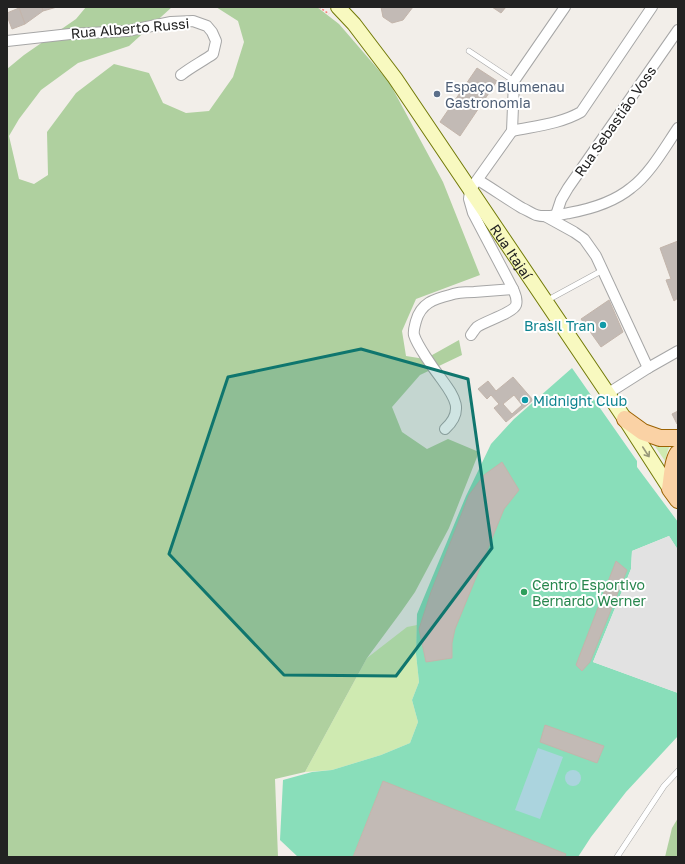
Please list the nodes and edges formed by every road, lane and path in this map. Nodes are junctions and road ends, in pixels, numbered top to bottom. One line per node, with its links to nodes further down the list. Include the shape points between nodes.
1 (338, 7): 11 (main road, Rua Itajaí, via 354,24)
2 (565, 7): 8 (street)
3 (652, 7): 10 (street, via 581,112 563,120)
4 (678, 30): 12 (street, Rua Sebastião Voss, via 568,188)
5 (7, 41): 7 (street, Rua Alberto Russi, via 127,31 171,22 193,21 207,26 216,41 214,54)
6 (469, 51): 8 (lane)
7 (181, 75)
8 (514, 81): 10 (street)
9 (678, 128): 12 (street, via 644,176 632,188 599,205)
10 (512, 132): 11 (street)
11 (474, 185): 13 (street, via 504,197 536,215); 15 (street, via 469,199 473,213); 16 (main road, Rua Itajaí)
12 (556, 215): 13 (street)
13 (545, 216): 14 (street, via 584,239)
14 (603, 270): 16 (lane); 19 (street)
15 (513, 289): 17 (street, via 517,298 512,310 484,323); 22 (street, via 452,294 426,303 417,318 414,334 416,341 455,401 456,413)
16 (545, 301): 20 (main road, Rua Itajaí)
17 (471, 335)
18 (678, 351): 19 (street)
19 (648, 368): 20 (street)
20 (607, 394): 21 (main road, Rua Itajaí)
21 (625, 419): 23 (main road, via 643,432 660,438); 25 (main road, Rua Itajaí, one-way to 25)
22 (445, 429)
23 (678, 438)
24 (678, 453): 25 (main road, via 674,466)
25 (674, 495)
26 (678, 771): 27 (lane, via 664,786)
27 (617, 857)

